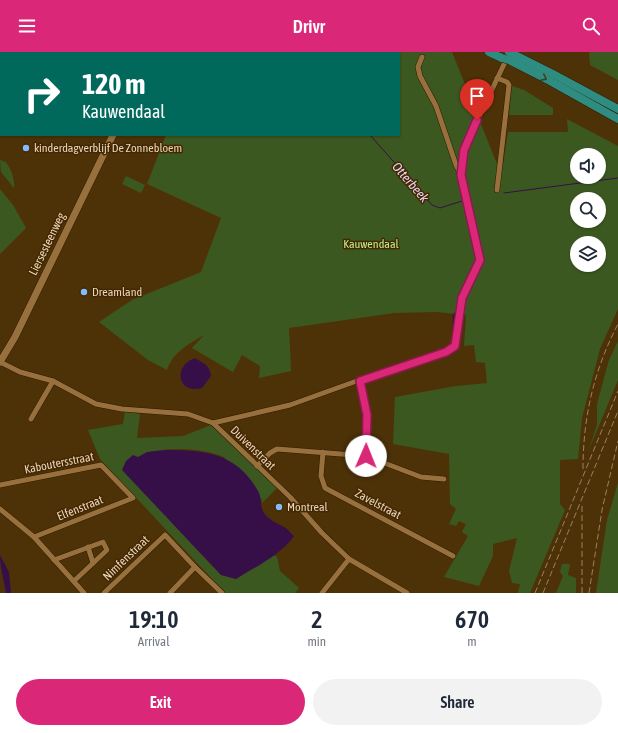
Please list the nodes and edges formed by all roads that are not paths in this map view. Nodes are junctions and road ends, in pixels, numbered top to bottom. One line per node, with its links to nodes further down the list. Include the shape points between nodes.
1 (489, 52): 2 (highway)
2 (508, 55): 4 (street); 5 (highway, via 554,74); 6 (highway, one-way to 6)
3 (422, 57): 8 (street, via 419,73 436,106)
4 (497, 78): 8 (street, via 464,150); 9 (street, via 509,85)
5 (618, 109)
6 (618, 119)
7 (113, 136): 10 (main road, Liersesteenweg, via 15,337)
8 (461, 175): 12 (street, via 480,260 462,298 455,346 446,352)
9 (497, 190)
10 (0, 362): 11 (street, Duivenstraat, via 20,372)
11 (53, 381): 13 (street); 14 (street, Duivenstraat, via 96,404 122,409 188,414)
12 (360, 381): 14 (street, via 290,405); 16 (street, via 367,415)
13 (31, 419)
14 (213, 423): 17 (street, Duivenstraat)
15 (323, 452): 16 (street); 17 (street, via 277,449); 24 (street, Zavelstraat, via 321,476 325,488)
16 (366, 456): 18 (street, via 421,477)
17 (257, 466): 25 (street, Duivenstraat)
18 (444, 479)
19 (0, 486): 20 (street, Kaboutersstraat, via 101,465)
20 (133, 498): 22 (street, Elfenstraat)
21 (0, 509): 22 (street)
22 (34, 537): 26 (street)
23 (88, 547): 26 (street); 27 (street); 27 (street, via 103,542 107,550)
24 (453, 556)
25 (349, 559): 30 (street, Duivenstraat); 35 (street)
26 (54, 560): 29 (street)
27 (93, 563): 29 (street)
28 (194, 567): 32 (street, Nimfenstraat, via 165,535); 33 (street); 34 (street)
29 (74, 581): 31 (street)
30 (403, 592)
31 (84, 593)
32 (104, 593)
33 (170, 593)
34 (222, 593)
35 (322, 593)

